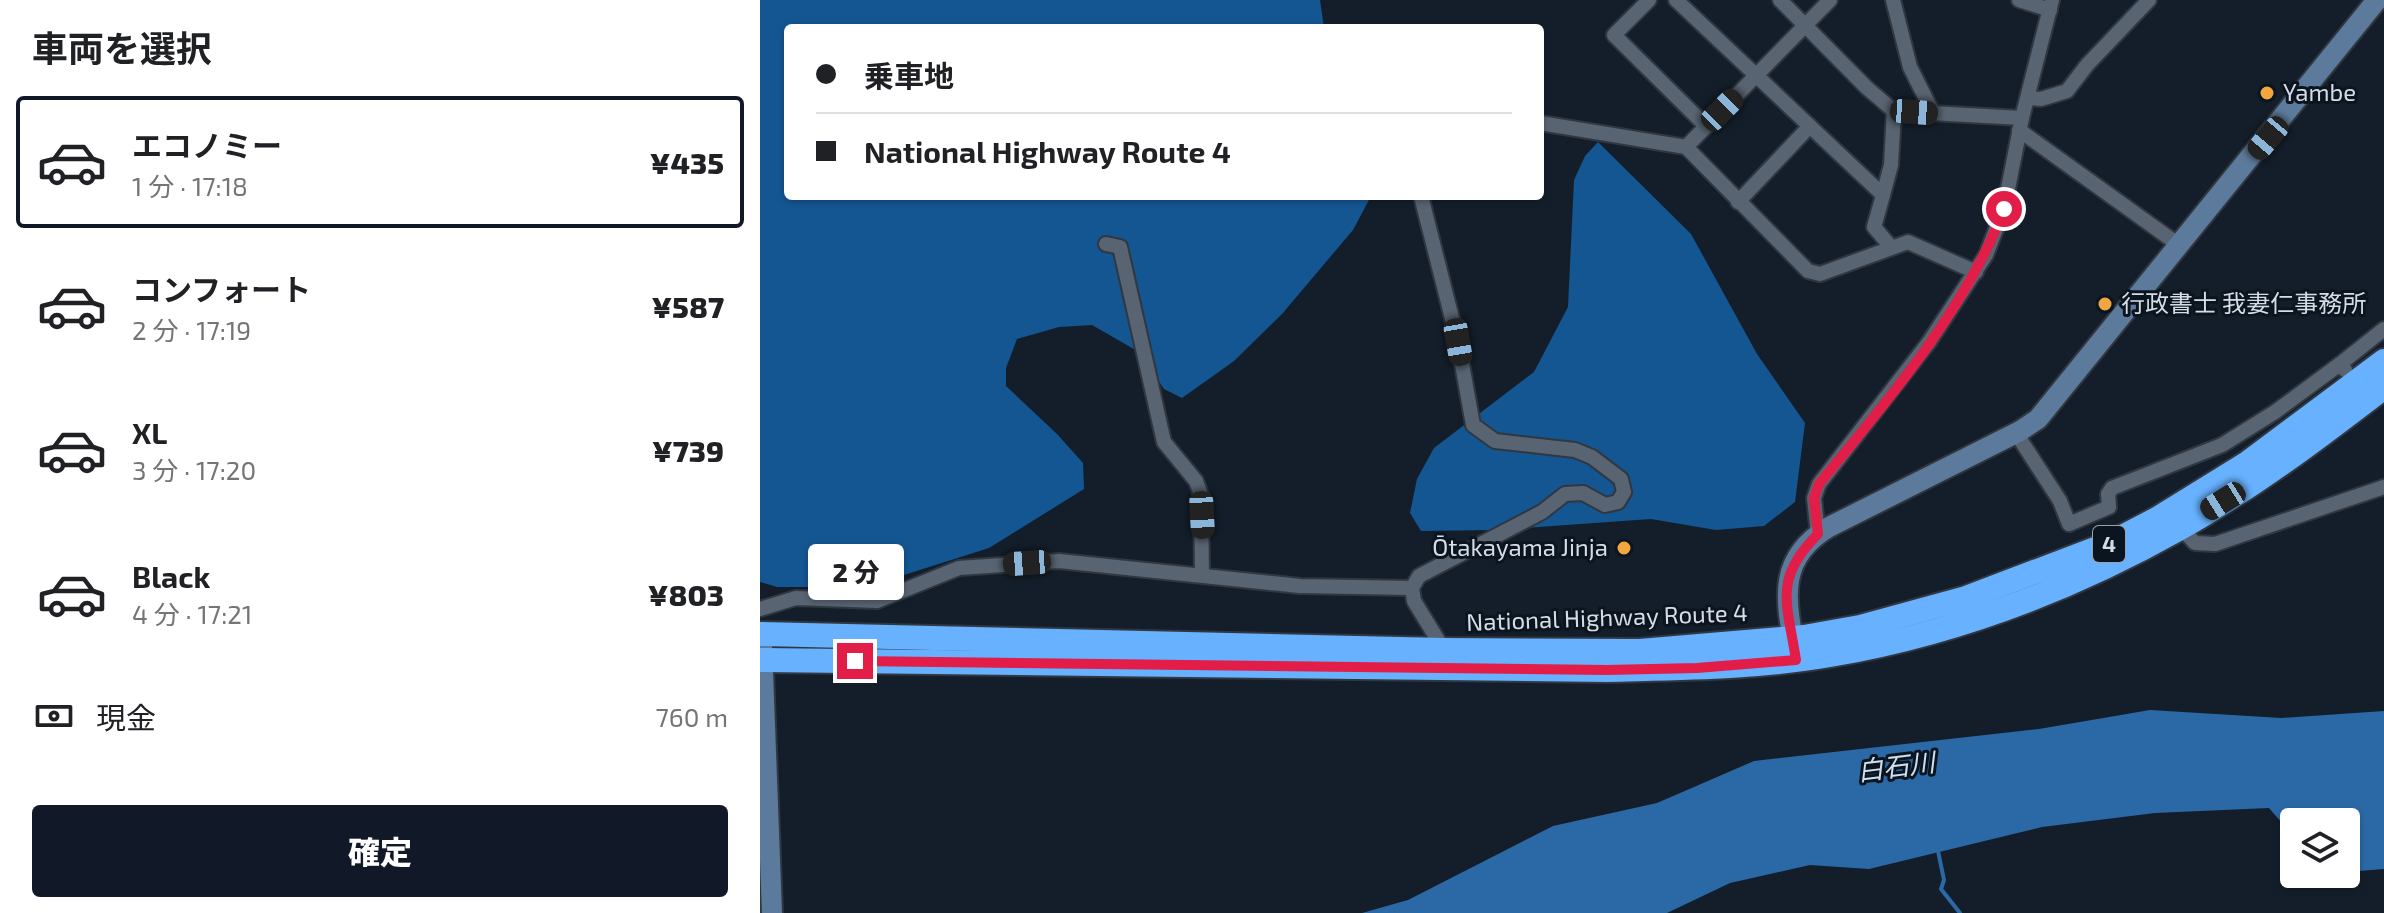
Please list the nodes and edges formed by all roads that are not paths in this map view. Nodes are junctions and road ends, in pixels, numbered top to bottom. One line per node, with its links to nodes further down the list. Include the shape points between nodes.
1 (1649, 0): 17 (street, via 1614,35)
2 (1676, 0): 11 (street)
3 (1780, 0): 10 (street)
4 (1830, 0): 10 (street)
5 (1893, 0): 14 (street, via 1910,67)
6 (2019, 0): 9 (street)
7 (2149, 0): 12 (street, via 2067,91)
8 (2377, 0): 24 (street)
9 (2051, 5): 12 (street)
10 (1805, 25): 11 (street); 13 (street)
11 (1756, 76): 17 (street); 18 (street)
12 (2028, 98): 16 (street)
13 (1894, 111): 14 (street); 20 (street, via 1891,165)
14 (1933, 113): 16 (street)
15 (1544, 124): 19 (street)
16 (2021, 124): 24 (street); 26 (street, via 2004,209)
17 (1706, 126): 19 (street)
18 (1810, 126): 20 (street); 22 (street)
19 (1686, 147): 22 (street)
20 (1883, 195): 25 (street, via 1874,227)
21 (1422, 200): 37 (street, via 1473,425 1495,441 1575,450 1592,457 1621,479 1624,492 1618,502 1605,505 1583,493 1565,494 1542,512 1419,576)
22 (1738, 202): 25 (street, via 1808,271 1820,274)
23 (1106, 244): 36 (street, via 1120,247 1164,442 1201,495)
24 (2179, 245): 32 (street, via 2054,402)
25 (1891, 247): 26 (street, via 1908,242)
26 (1976, 272): 35 (street, via 1819,484 1814,498)
27 (2384, 329): 29 (street)
28 (2384, 361): 30 (highway, National Highway Route 4 / 4)
29 (2340, 364): 30 (street); 32 (street, via 2222,445 2112,488 2109,507 2069,524)
30 (2355, 383): 39 (highway, National Highway Route 4 / 4, via 2207,489 2111,543 1966,598)
31 (2384, 387): 34 (highway, National Highway Route 4 / 4)
32 (2016, 433): 35 (street)
33 (2384, 487): 34 (street, via 2215,544 2195,543)
34 (2181, 528): 39 (highway, National Highway Route 4 / 4, via 2095,573 2010,608 1833,655)
35 (1818, 534): 39 (street, via 1788,574)
36 (1202, 575): 37 (street, via 1300,586); 38 (street, via 1059,561 959,568 877,601 796,598)
37 (1412, 588): 40 (street, via 1414,601)
38 (760, 623): 40 (highway, National Highway Route 4 / 4); 41 (street)
39 (1794, 649): 40 (highway, National Highway Route 4 / 4); 41 (highway, National Highway Route 4 / 4, via 1697,668 1607,670)
40 (1444, 650)
41 (761, 660): 42 (street)
42 (763, 725): 43 (street)
43 (772, 913)

